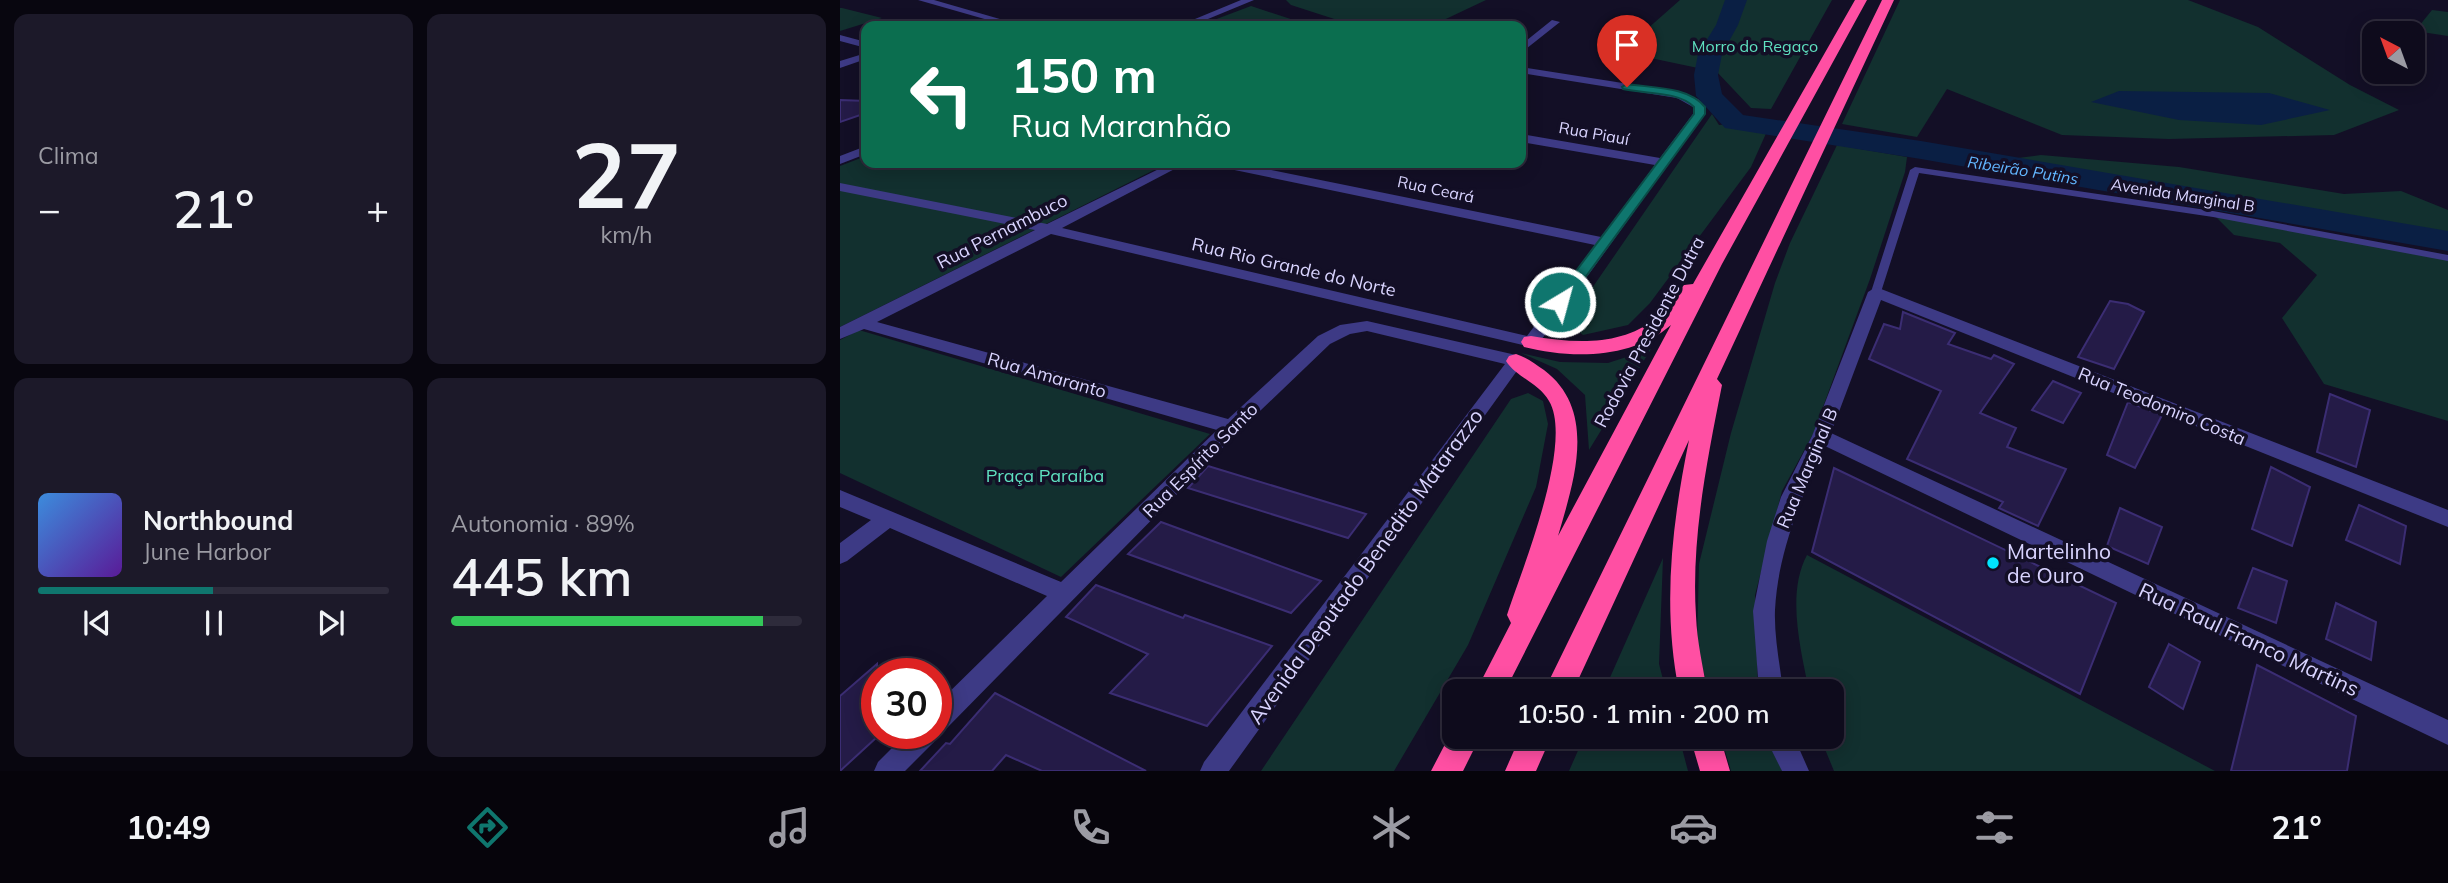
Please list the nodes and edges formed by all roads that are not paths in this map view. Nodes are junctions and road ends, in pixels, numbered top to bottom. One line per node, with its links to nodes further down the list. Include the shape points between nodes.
1 (923, 0): 5 (street)
2 (1249, 0): 6 (street)
3 (1861, 0): 24 (highway, Rodovia Presidente Dutra)
4 (1888, 0): 29 (highway)
5 (1001, 21)
6 (1196, 21)
7 (1555, 22): 10 (street)
8 (840, 38): 9 (street)
9 (861, 44)
10 (1526, 46)
11 (861, 58): 12 (street)
12 (840, 65)
13 (1526, 72): 17 (street, via 1694,101 1699,114)
14 (1526, 139): 17 (street, Rua Piauí)
15 (861, 152): 16 (street)
16 (840, 160)
17 (1662, 163): 22 (street)
18 (1170, 168): 21 (street, Rua Pernambuco)
19 (1244, 168): 22 (street, Rua Ceará)
20 (840, 187): 21 (street, Rua Rio Grande do Norte)
21 (1049, 229): 26 (street, Rua Pernambuco); 28 (street, Rua Rio Grande do Norte)
22 (1604, 242): 28 (street)
23 (2448, 258): 25 (lane, Avenida Marginal B, via 2213,214 1915,170)
24 (1713, 264): 28 (highway, via 1659,326 1633,340 1593,348); 38 (highway, Rodovia Presidente Dutra)
25 (1876, 292): 32 (street, Rua Marginal B); 35 (street, Rua Teodomiro Costa)
26 (863, 323): 27 (street, Rua Pernambuco); 31 (street, Rua Amaranto)
27 (840, 334)
28 (1531, 342)
29 (1719, 350): 40 (highway); 41 (highway, via 1689,491 1683,558)
30 (1516, 361): 31 (street, Rua Espírito Santo, via 1367,326 1346,329 1324,340); 38 (highway, via 1549,383 1565,411 1566,448 1558,495); 51 (street, Avenida Deputado Benedito Matarazzo)
31 (1231, 427): 37 (street, Rua Espírito Santo)
32 (1821, 436): 42 (street, Rua Marginal B, via 1791,497 1777,541 1765,611); 44 (street, Rua Raul Franco Martins)
33 (840, 498): 34 (street)
34 (887, 519): 36 (street); 37 (street)
35 (2448, 519)
36 (840, 555)
37 (1065, 594): 43 (street, Rua Espírito Santo)
38 (1507, 661): 39 (highway, Rodovia Presidente Dutra)
39 (1497, 679)
40 (1564, 679)
41 (1689, 679)
42 (1770, 679)
43 (952, 706)
44 (2448, 733)
45 (909, 749): 50 (street)
46 (1458, 749): 52 (highway)
47 (1530, 749): 53 (highway)
48 (1709, 749): 54 (highway)
49 (1785, 749): 55 (street)
50 (887, 771)
51 (1213, 771)
52 (1446, 771)
53 (1520, 771)
54 (1715, 771)
55 (1796, 771)

